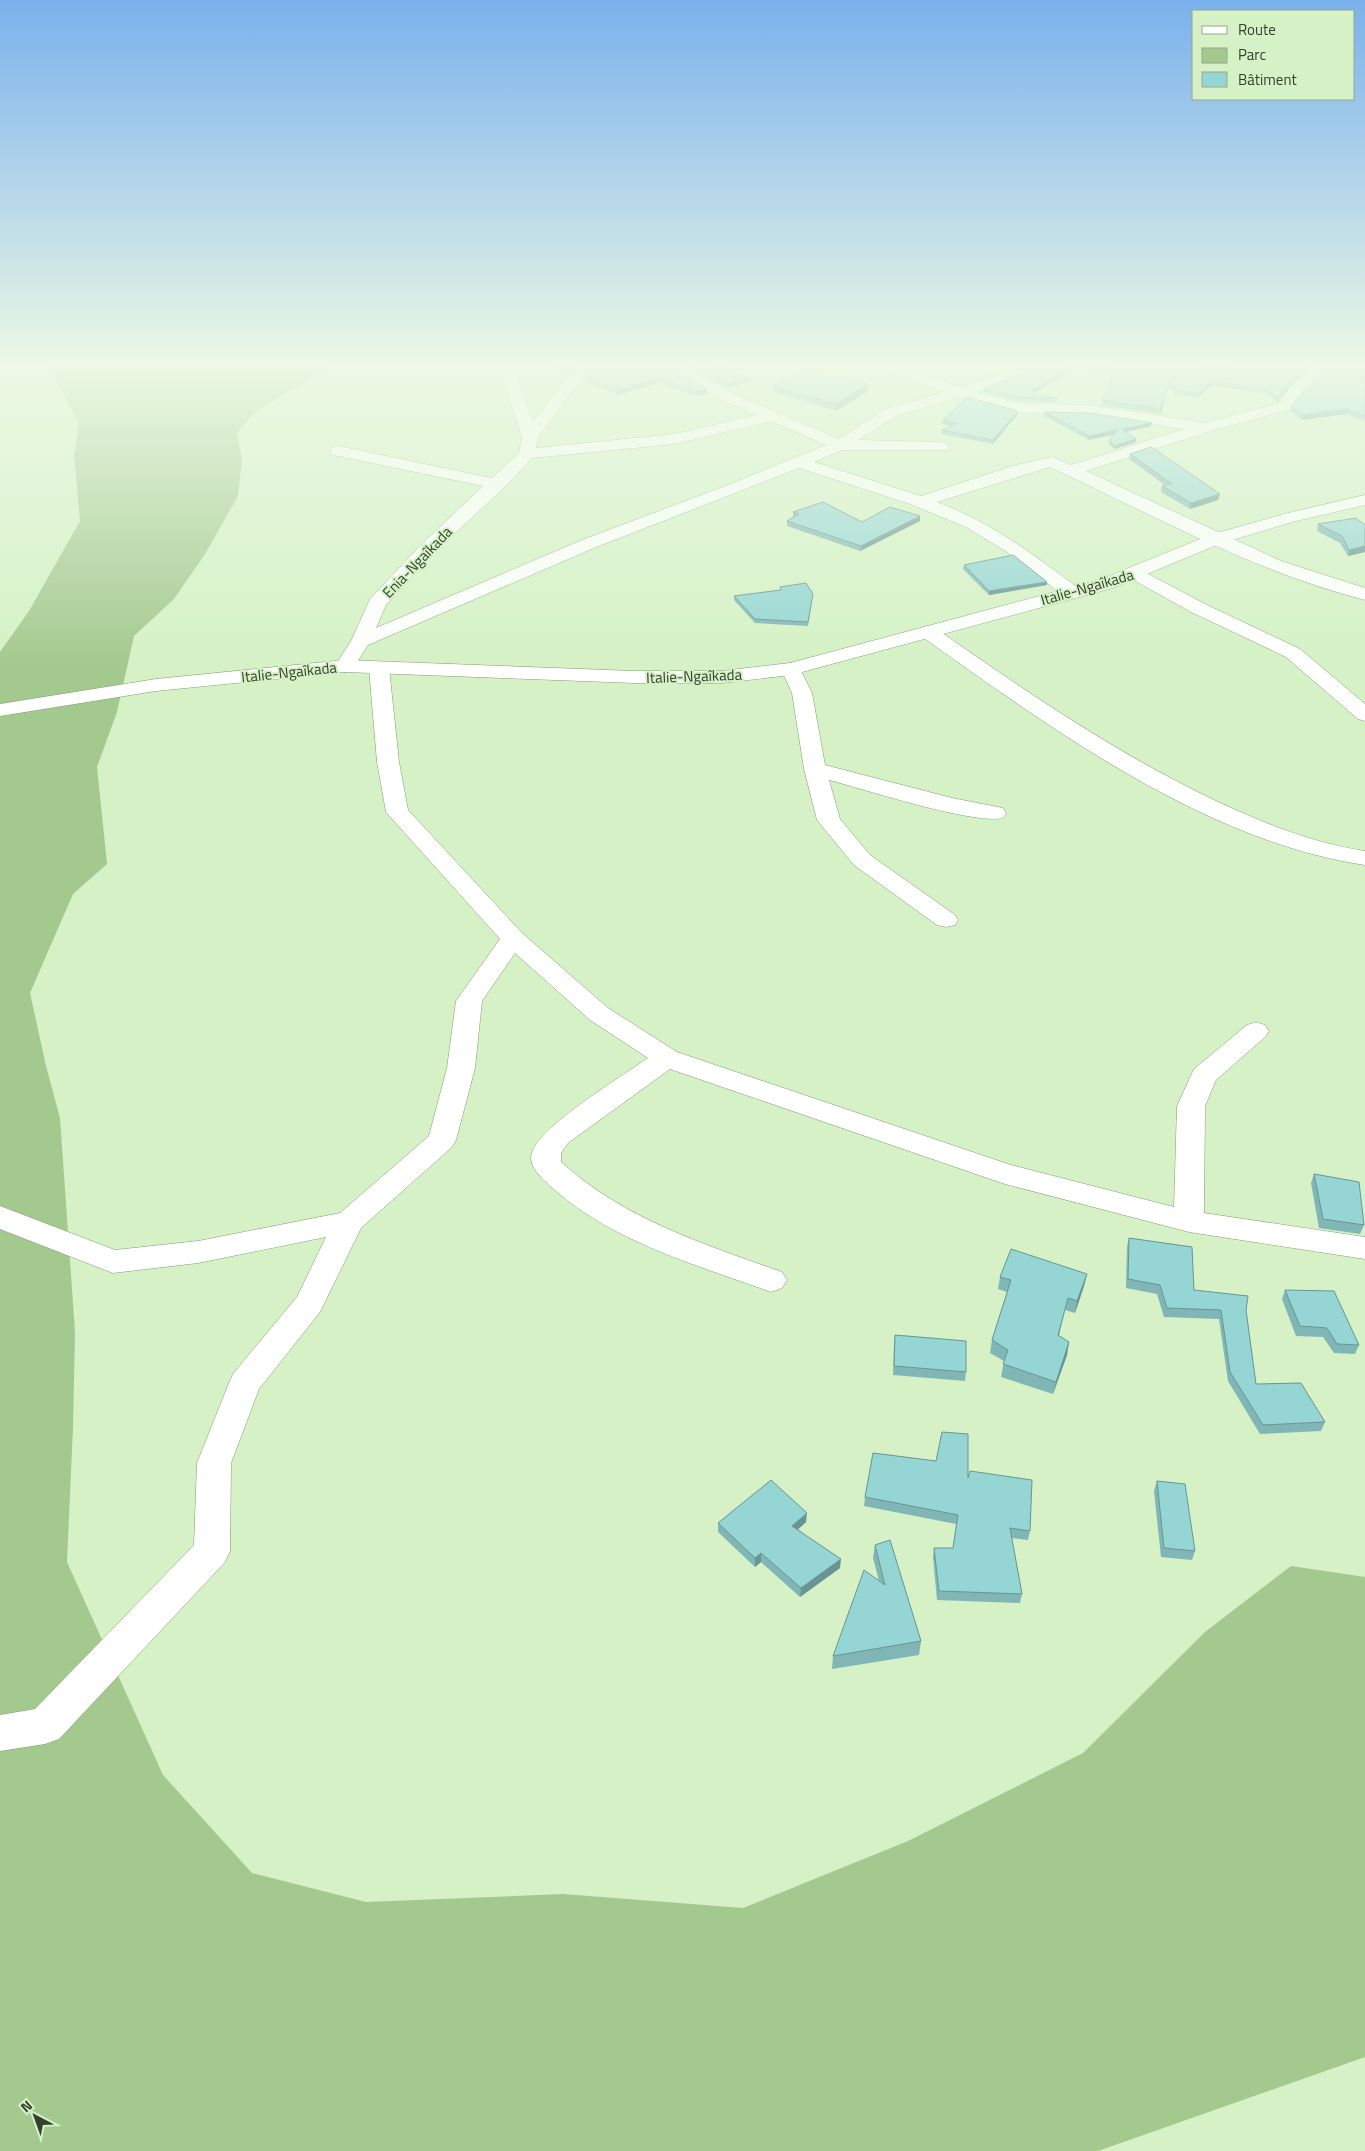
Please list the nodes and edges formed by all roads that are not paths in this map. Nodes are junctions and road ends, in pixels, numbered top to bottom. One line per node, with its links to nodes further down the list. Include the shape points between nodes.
1 (403, 464): 9 (street)
2 (514, 464): 9 (street, Enia-Ngaîkada)
3 (793, 464): 17 (street, via 734,490 588,544)
4 (805, 464): 11 (street)
5 (1041, 464): 11 (street)
6 (1058, 464): 8 (street)
7 (1090, 464): 8 (street)
8 (1072, 470): 12 (street)
9 (498, 484): 17 (street, Enia-Ngaîkada, via 424,551 377,604)
10 (1365, 500): 12 (street, Italie-Ngaîkada)
11 (918, 502): 14 (street, via 994,535)
12 (1216, 539): 13 (street, Italie-Ngaîkada); 15 (street, via 1283,568)
13 (1137, 574): 14 (street, Italie-Ngaîkada); 22 (street, via 1198,608 1293,653)
14 (1072, 592): 16 (street, Italie-Ngaîkada)
15 (1365, 594)
16 (928, 632): 20 (street, Italie-Ngaîkada); 25 (street, via 1040,711 1172,789 1274,836)
17 (360, 641): 18 (street, Enia-Ngaîkada)
18 (345, 666): 19 (street, Italie-Ngaîkada); 21 (street, Italie-Ngaîkada, via 156,686)
19 (379, 668): 20 (street, Italie-Ngaîkada, via 634,677 722,677); 27 (street, via 388,762 397,812)
20 (791, 669): 23 (street, via 802,693)
21 (0, 710)
22 (1365, 715)
23 (816, 768): 24 (street, via 950,805); 26 (street, via 829,820 862,860)
24 (995, 813)
25 (1365, 858)
26 (946, 920)
27 (513, 938): 29 (street, via 600,1014); 32 (street, via 469,1001 461,1068 442,1140)
28 (1256, 1031): 31 (street, via 1204,1075 1191,1106)
29 (667, 1058): 31 (street, via 1005,1174); 34 (street, via 558,1136 546,1152 546,1166 566,1186 640,1231)
30 (0, 1217): 32 (street, via 113,1262 198,1252)
31 (1189, 1221): 33 (street)
32 (350, 1222): 35 (street, via 309,1304 245,1383 214,1463 212,1551 45,1726)
33 (1365, 1248)
34 (771, 1280)
35 (0, 1733)

